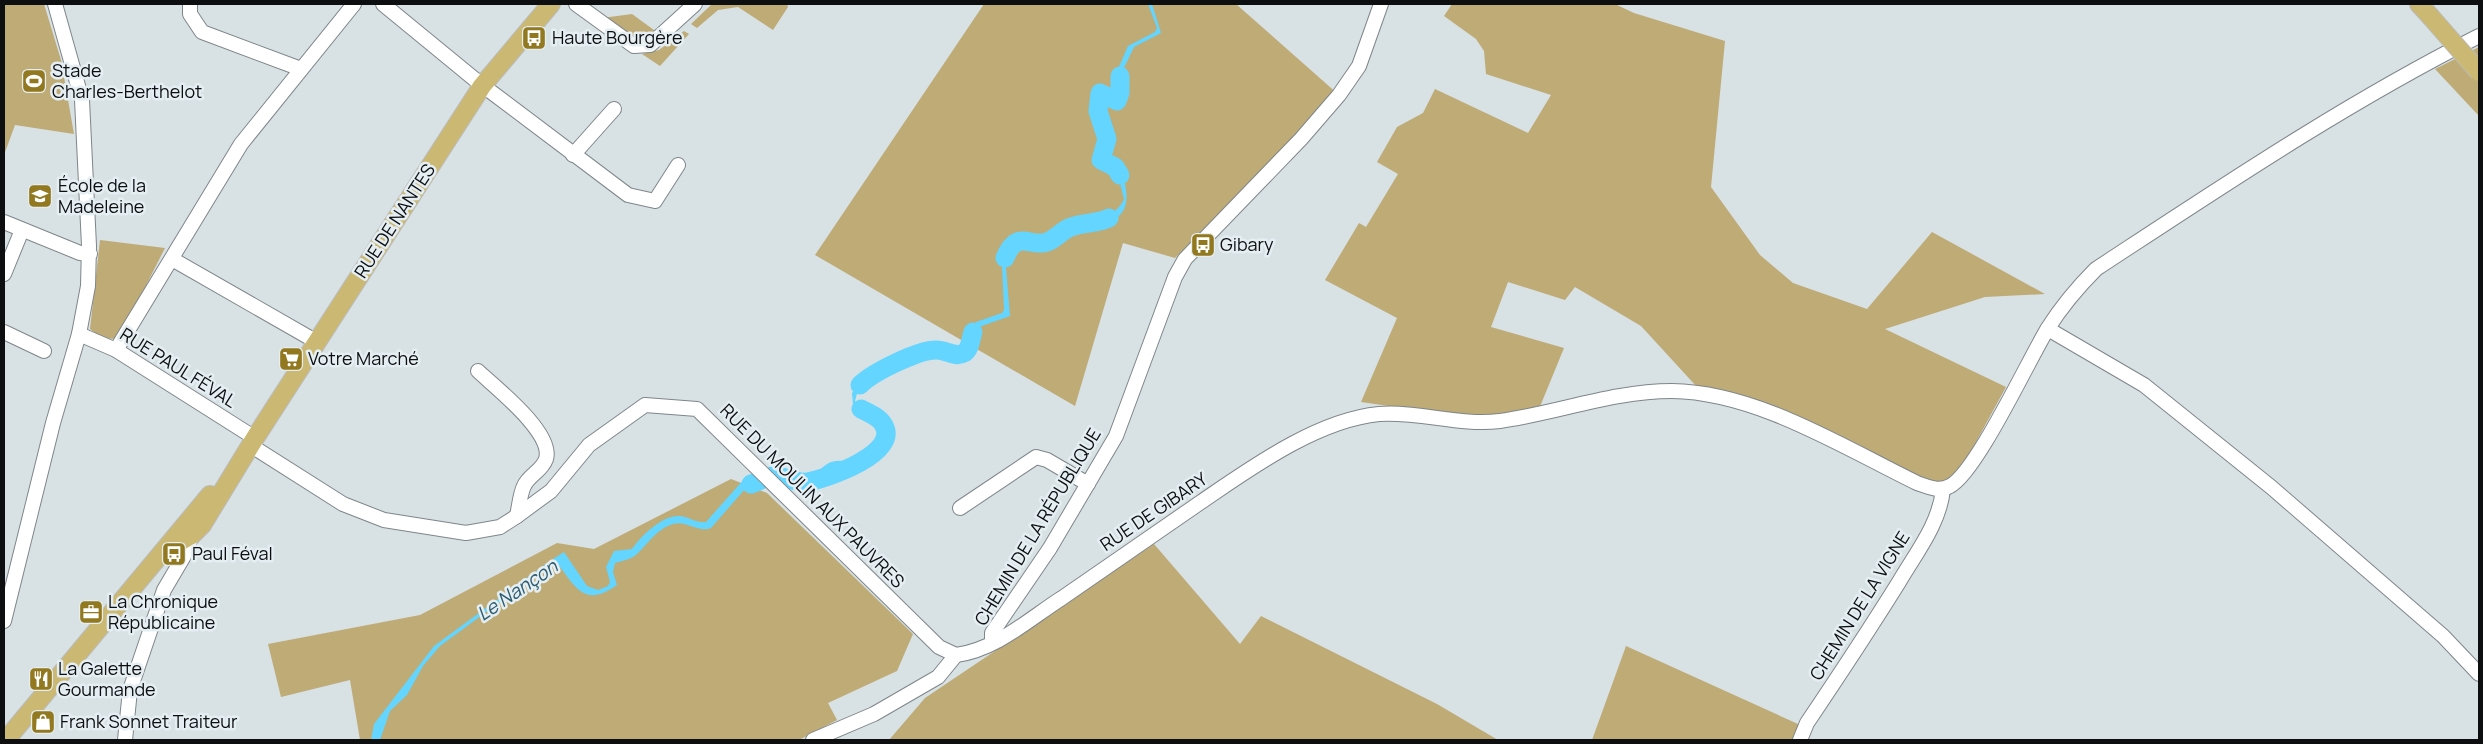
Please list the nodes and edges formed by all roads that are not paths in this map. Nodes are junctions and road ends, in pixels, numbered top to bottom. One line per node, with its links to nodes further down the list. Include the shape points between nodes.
1 (55, 4): 19 (street, via 82,100)
2 (190, 4): 11 (street, via 190,14 202,32)
3 (354, 4): 11 (street)
4 (383, 4): 13 (street)
5 (552, 4): 13 (main road, RUE DE NANTES)
6 (576, 4): 7 (street, via 634,46 650,46)
7 (695, 4)
8 (1381, 4): 30 (street, CHEMIN DE LA RÉPUBLIQUE, via 1359,66 1339,95 1185,260 1175,277 1116,436)
9 (2424, 10): 12 (main road, bridge)
10 (2479, 36): 22 (street, via 2361,101 2096,269 2074,292)
11 (302, 69): 20 (street, via 241,144)
12 (2479, 72)
13 (482, 86): 15 (street); 25 (main road, RUE DE NANTES)
14 (614, 109): 15 (street)
15 (574, 154): 16 (street, via 628,195 655,201)
16 (678, 165)
17 (4, 222): 18 (street)
18 (22, 230): 19 (street); 21 (street)
19 (90, 254): 24 (street)
20 (172, 259): 25 (street); 26 (street)
21 (4, 274)
22 (2048, 329): 31 (street, via 1962,477); 39 (street, via 2152,391 2271,487 2443,636)
23 (4, 332): 27 (street)
24 (79, 334): 26 (street, RUE PAUL FÉVAL); 36 (street)
25 (317, 342): 29 (main road, RUE DE NANTES)
26 (116, 350): 29 (street, RUE PAUL FÉVAL)
27 (44, 351)
28 (478, 371): 33 (street, via 533,422 546,450 542,467 524,485)
29 (252, 442): 33 (street, RUE DU MOULIN AUX PAUVRES, via 342,504 384,520 466,533 500,527); 34 (main road, RUE DE NANTES); 35 (main road, RUE DE NANTES)
30 (1088, 484): 32 (street, via 1036,457); 37 (street, CHEMIN DE LA RÉPUBLIQUE, via 1050,548 992,633)
31 (1942, 489): 37 (street, RUE DE GIBARY, via 1917,483 1746,404 1712,395 1672,392 1624,396 1500,421 1467,423 1379,414 1340,423 1296,442 1238,477); 43 (street, CHEMIN DE LA VIGNE, via 1938,511 1928,534)
32 (960, 508)
33 (517, 516): 38 (street, RUE DU MOULIN AUX PAUVRES, via 551,490 589,445 645,405 697,409 939,647)
34 (192, 535): 35 (main road, RUE DE NANTES); 41 (street, via 164,590 130,690)
35 (165, 550): 40 (main road, RUE DE NANTES)
36 (4, 620)
37 (992, 643): 38 (street, RUE DE GIBARY, via 975,653)
38 (956, 655): 42 (street, via 938,677 874,714)
39 (2479, 674)
40 (7, 734)
41 (125, 740)
42 (813, 740)
43 (1800, 740)

